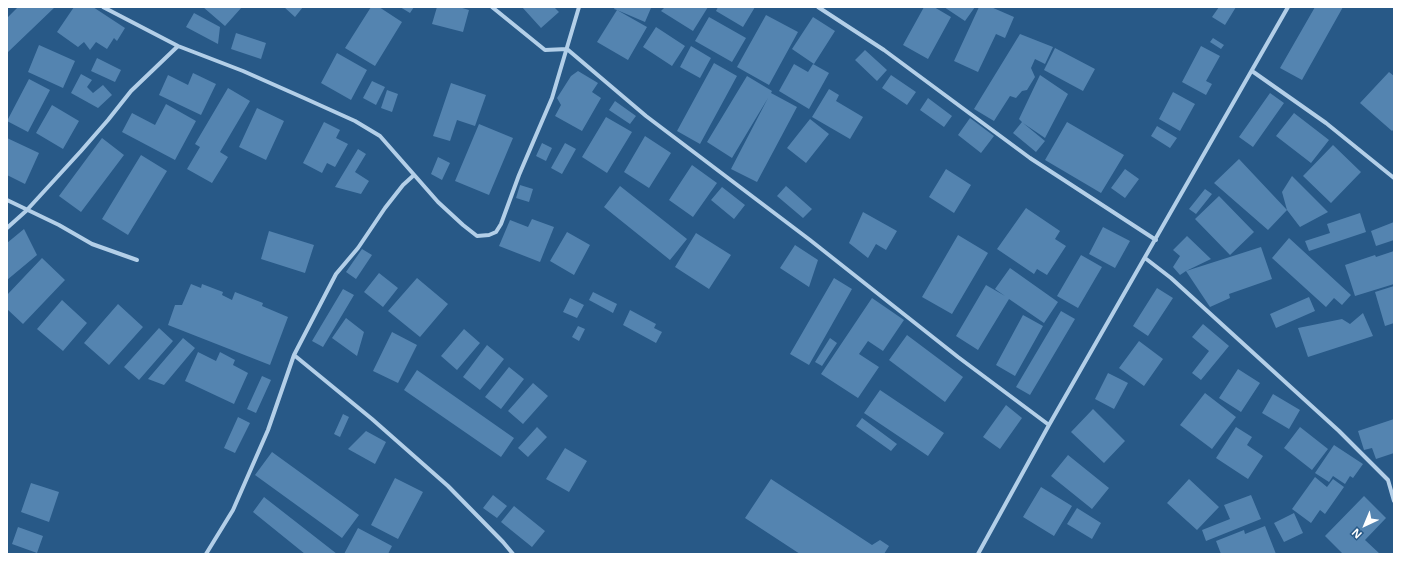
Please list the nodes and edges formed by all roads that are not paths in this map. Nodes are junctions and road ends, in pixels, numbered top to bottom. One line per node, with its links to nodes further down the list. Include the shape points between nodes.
1 (103, 7): 6 (street)
2 (492, 7): 7 (street, via 545,50)
3 (579, 7): 7 (street)
4 (818, 7): 14 (street, via 884,50 1030,158)
5 (1288, 7): 8 (street)
6 (178, 46): 9 (street, via 243,71 355,121 380,136); 12 (street, via 131,91)
7 (567, 49): 9 (street, via 552,98 496,232 477,236 438,202); 18 (street, via 646,116 810,240 958,358)
8 (1252, 71): 10 (street, via 1326,123); 14 (street)
9 (414, 175): 17 (street, via 403,185 336,274)
10 (1394, 178)
11 (7, 200): 12 (street)
12 (26, 211): 13 (street); 16 (street, via 59,225 92,244)
13 (7, 228)
14 (1156, 240): 15 (street)
15 (1145, 258): 18 (street); 19 (street, via 1177,283 1339,430 1388,480)
16 (138, 260)
17 (294, 355): 20 (street, via 259,452 233,510); 21 (street, via 448,486)
18 (1049, 425): 22 (street)
19 (1394, 500)
20 (206, 554)
21 (513, 554)
22 (978, 554)

